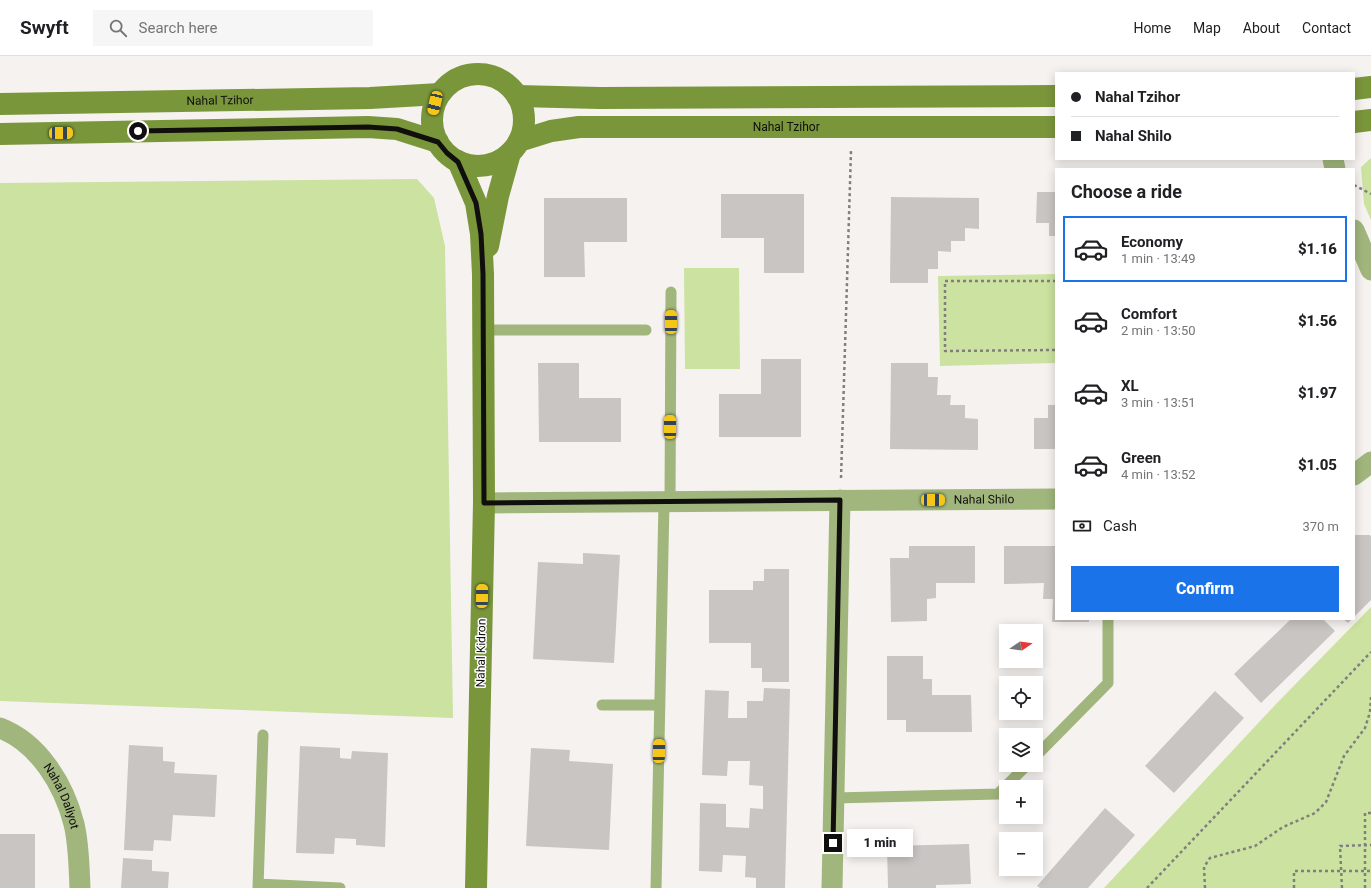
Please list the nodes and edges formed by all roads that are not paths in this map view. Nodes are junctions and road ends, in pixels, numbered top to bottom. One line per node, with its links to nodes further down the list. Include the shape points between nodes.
1 (1371, 88): 2 (street)
2 (1355, 89)
3 (440, 94): 4 (street, via 457,79 479,74 501,80); 6 (street, Nahal Tzihor, via 362,98); 11 (street, via 435,103 432,123)
4 (517, 96): 5 (street); 12 (street, via 524,115 523,128)
5 (1055, 96)
6 (0, 104)
7 (1371, 120): 8 (street)
8 (1355, 122)
9 (1055, 127): 12 (street, Nahal Tzihor, via 579,127 551,131)
10 (0, 134): 11 (street, via 368,127 397,129)
11 (438, 142): 13 (street)
12 (514, 147): 13 (street, via 504,159 486,165 472,166); 16 (street, Nahal Kidron, via 498,196)
13 (458, 162): 16 (street, Nahal Kidron, via 476,203)
14 (1355, 232): 15 (street)
15 (1371, 270)
16 (483, 274): 18 (street, Nahal Kidron)
17 (671, 292): 24 (lane)
18 (483, 330): 19 (lane); 25 (street, Nahal Kidron)
19 (646, 330)
20 (1371, 462): 21 (street)
21 (1355, 474)
22 (1055, 499): 23 (street, Nahal Shilo)
23 (840, 500): 24 (street, Nahal Shilo); 33 (street)
24 (667, 502): 25 (street, Nahal Shilo); 28 (lane)
25 (484, 503): 37 (street, Nahal Kidron)
26 (1108, 620): 31 (lane, via 1108,683)
27 (602, 705): 28 (lane)
28 (660, 706): 38 (lane)
29 (0, 728): 35 (street, Nahal Daliyot, via 34,751 51,771 65,798 74,824)
30 (263, 735): 34 (lane)
31 (1043, 749)
32 (1020, 772): 33 (lane, via 998,794)
33 (834, 798): 39 (street)
34 (258, 886): 36 (lane)
35 (80, 888)
36 (340, 888)
37 (476, 888)
38 (656, 888)
39 (832, 888)

